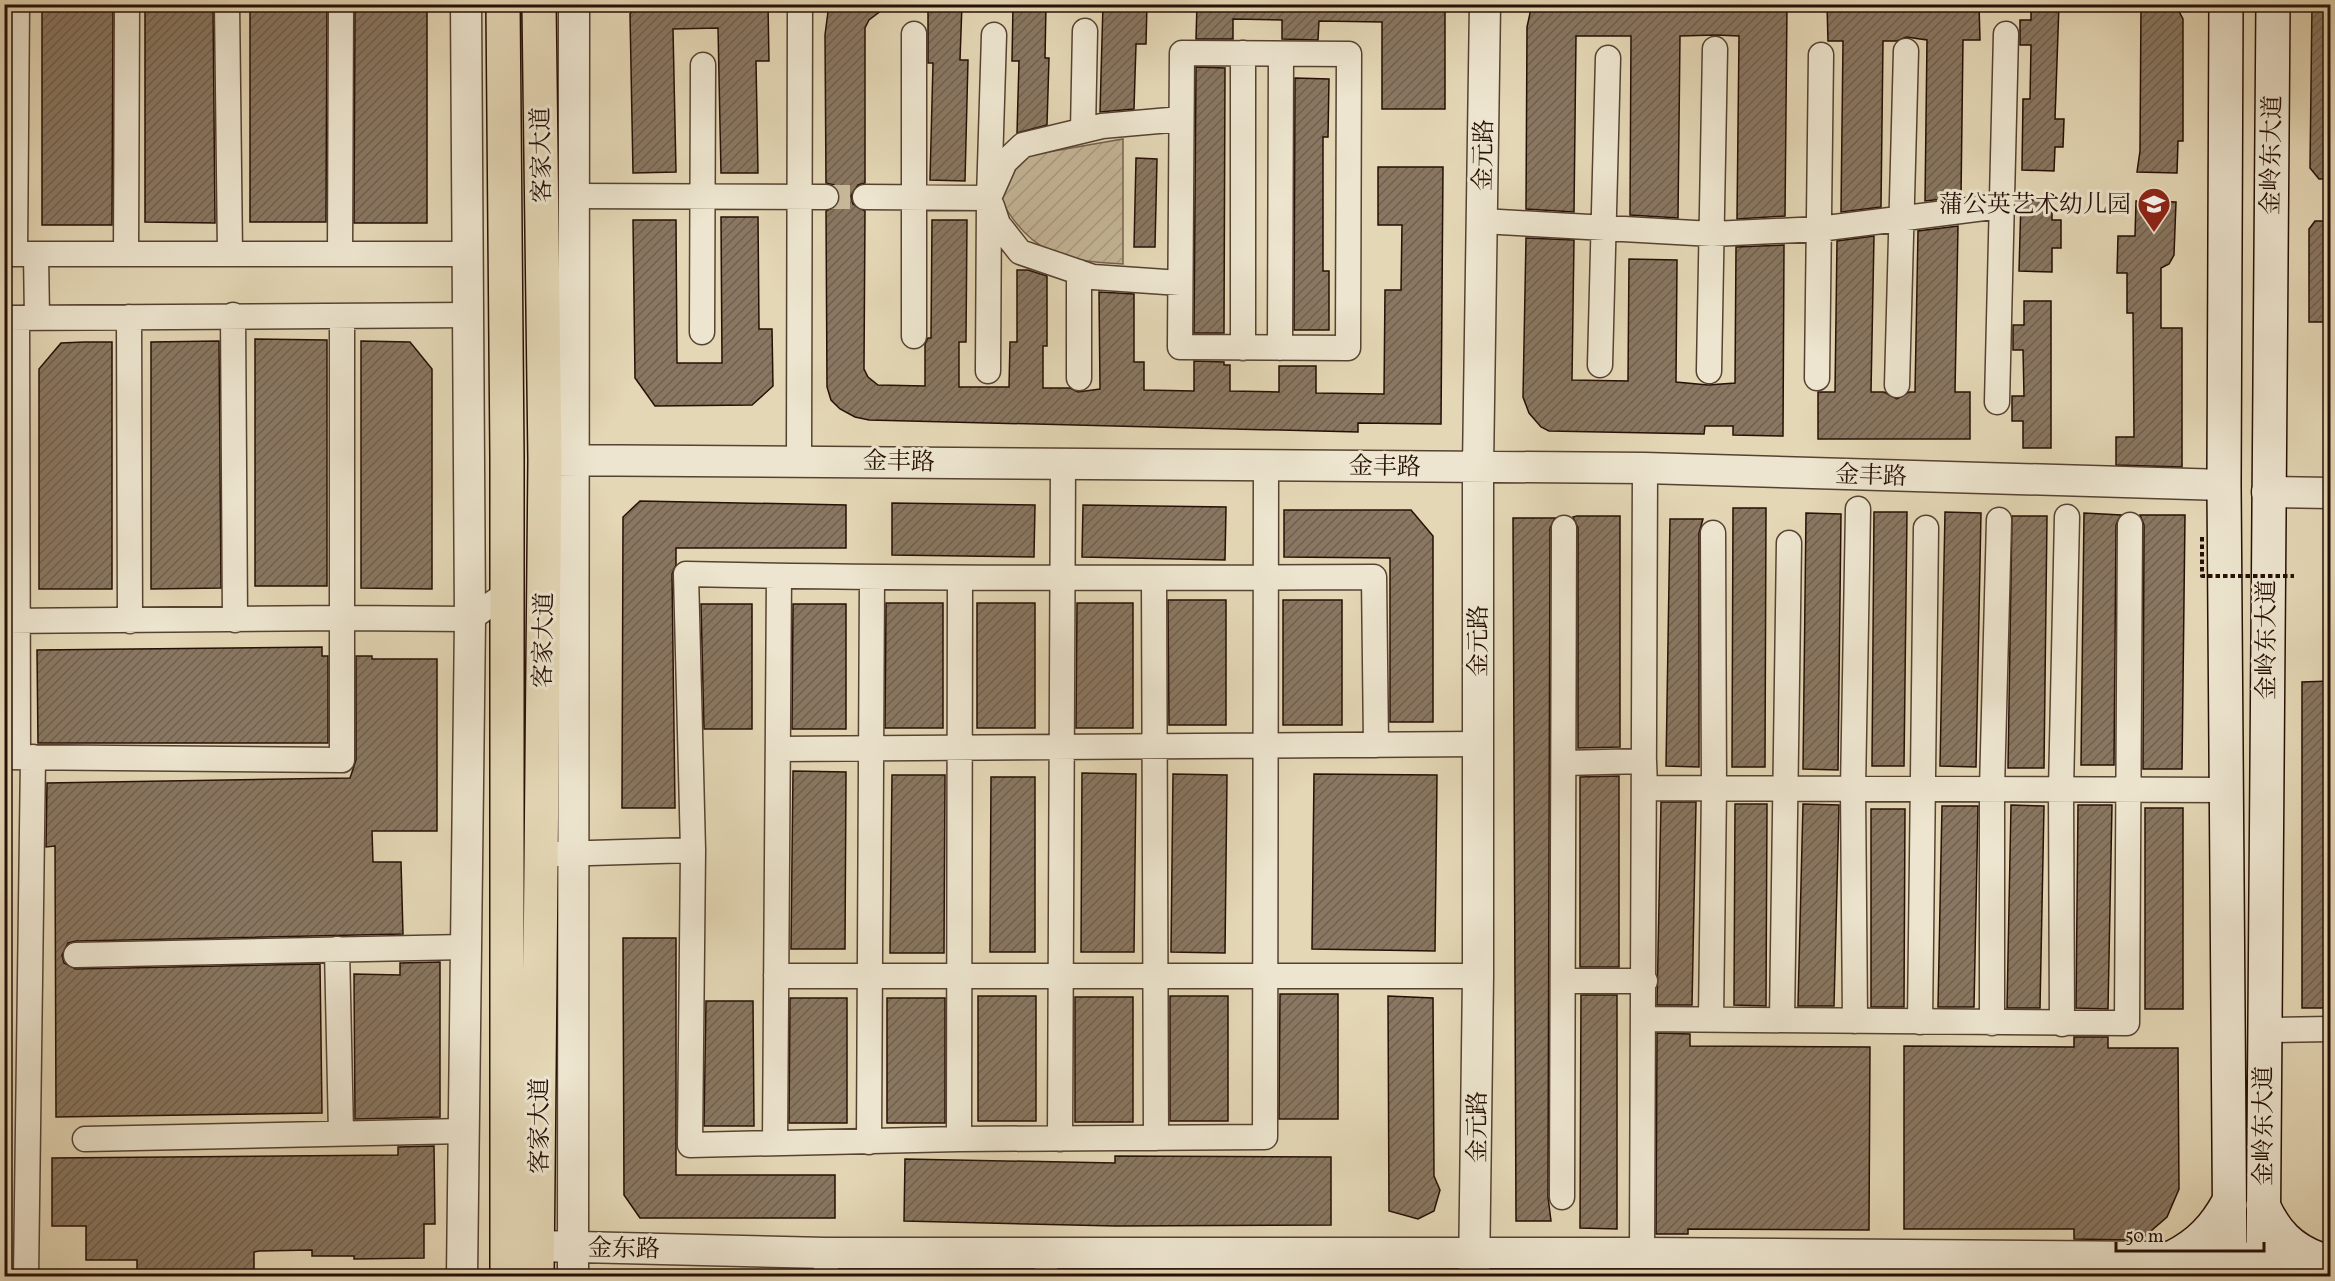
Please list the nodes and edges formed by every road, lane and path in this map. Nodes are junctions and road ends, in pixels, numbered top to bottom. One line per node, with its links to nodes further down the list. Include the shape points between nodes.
1 (17, 4): 39 (street)
2 (127, 4): 40 (street)
3 (228, 4): 41 (street)
4 (341, 4): 42 (street)
5 (466, 4): 43 (street)
6 (503, 4): 87 (main road, 客家大道)
7 (539, 4): 62 (main road, 客家大道)
8 (574, 4): 26 (street)
9 (800, 4): 28 (street)
10 (1485, 4): 35 (street, 金元路)
11 (2226, 4): 68 (main road, 金岭东大道)
12 (2273, 4): 69 (main road, 金岭东大道)
13 (1085, 31): 25 (street)
14 (914, 34): 31 (street)
15 (2006, 34): 33 (street)
16 (994, 35): 32 (street)
17 (1715, 50): 38 (street)
18 (1906, 51): 34 (street)
19 (1243, 53): 20 (street); 24 (street, via 1182,53); 53 (street)
20 (1281, 54): 54 (street); 54 (street, via 1349,54 1348,348)
21 (1821, 55): 37 (street)
22 (1608, 58): 36 (street)
23 (703, 65): 27 (street)
24 (1181, 119): 25 (street); 45 (street)
25 (1083, 130): 32 (street, via 1023,145 1005,162)
26 (573, 196): 27 (street); 62 (street)
27 (703, 196): 28 (street); 51 (street)
28 (800, 196): 29 (street); 63 (street)
29 (826, 196)
30 (865, 197): 31 (street)
31 (914, 198): 32 (street); 52 (street)
32 (989, 198): 44 (street, via 998,224 1020,252); 56 (street)
33 (2000, 206): 34 (street); 61 (street)
34 (1902, 220): 37 (street); 60 (street)
35 (1482, 221): 36 (street); 66 (street, 金元路)
36 (1604, 228): 38 (street); 55 (street)
37 (1819, 230): 38 (street); 59 (street)
38 (1712, 234): 57 (street)
39 (18, 254): 40 (street); 50 (street)
40 (126, 254): 41 (street)
41 (231, 254): 42 (street)
42 (340, 254): 43 (street)
43 (466, 254): 47 (street)
44 (1079, 272): 45 (street, via 1093,277); 58 (street)
45 (1180, 283): 53 (street, via 1180,347)
46 (233, 315): 48 (street); 49 (street); 90 (street)
47 (470, 315): 48 (street); 89 (street)
48 (342, 316): 88 (street)
49 (129, 317): 50 (street); 91 (street)
50 (20, 318): 92 (street)
51 (702, 332)
52 (914, 336)
53 (1243, 348): 54 (street)
54 (1280, 348)
55 (1600, 365)
56 (988, 371)
57 (1709, 371)
58 (1079, 378)
59 (1817, 378)
60 (1897, 385)
61 (1997, 402)
62 (559, 459): 63 (street, 金丰路); 114 (main road, 客家大道)
63 (799, 460): 64 (street, 金丰路)
64 (1064, 463): 65 (street, 金丰路); 83 (street)
65 (1266, 464): 66 (street, 金丰路); 85 (street)
66 (1478, 467): 67 (street, 金丰路); 93 (street, 金元路)
67 (1645, 468): 68 (street, 金丰路); 102 (street)
68 (2224, 485): 112 (main road, 金岭东大道)
69 (2267, 492): 70 (street); 135 (main road, 金岭东大道)
70 (2331, 493)
71 (1858, 509): 107 (street)
72 (2067, 517): 110 (street)
73 (1999, 520): 109 (street)
74 (2130, 525): 111 (street)
75 (1564, 528): 103 (street)
76 (1926, 528): 108 (street)
77 (1713, 533): 105 (street)
78 (2202, 537): 81 (path, bridge, via 2202,576)
79 (1789, 543): 106 (street)
80 (779, 576): 82 (street); 100 (street); 113 (street, via 686,574)
81 (2294, 576)
82 (873, 578): 86 (street); 98 (street)
83 (1062, 578): 84 (street); 86 (street); 97 (street)
84 (1154, 578): 85 (street); 95 (street)
85 (1266, 578): 94 (street, via 1374,577); 96 (street)
86 (960, 579): 99 (street)
87 (507, 593): 89 (street); 159 (main road, 客家大道)
88 (342, 618): 89 (street); 90 (street); 101 (street, via 342,760)
89 (470, 619): 115 (street)
90 (235, 620): 91 (street)
91 (130, 621): 92 (street)
92 (11, 622): 101 (street)
93 (1478, 744): 94 (street); 124 (street, 金元路)
94 (1376, 745): 96 (street)
95 (1154, 746): 96 (street); 97 (street); 122 (street)
96 (1266, 746): 123 (street)
97 (1061, 747): 99 (street); 121 (street)
98 (871, 748): 99 (street); 100 (street); 119 (street)
99 (959, 748): 120 (street)
100 (778, 749): 118 (street)
101 (19, 757): 157 (street)
102 (1644, 761): 103 (street); 104 (street)
103 (1565, 763): 125 (street)
104 (1645, 788): 105 (street); 126 (street)
105 (1714, 789): 106 (street); 128 (street)
106 (1785, 789): 107 (street); 129 (street)
107 (1853, 789): 108 (street); 130 (street)
108 (1921, 789): 109 (street); 131 (street)
109 (1992, 789): 110 (street); 132 (street)
110 (2061, 790): 111 (street); 133 (street)
111 (2130, 790): 112 (street); 133 (street, via 2127,1023)
112 (2228, 790): 145 (main road, 金岭东大道)
113 (693, 850): 114 (street); 143 (street, via 690,1145)
114 (557, 854): 150 (main road, 客家大道); 151 (street)
115 (465, 947): 116 (street); 136 (street)
116 (337, 949): 117 (street); 137 (street)
117 (76, 955)
118 (776, 976): 119 (street); 143 (street)
119 (870, 976): 120 (street); 142 (street)
120 (959, 976): 121 (street); 140 (street)
121 (1061, 976): 122 (street); 141 (street)
122 (1155, 976): 123 (street); 138 (street)
123 (1266, 976): 124 (street); 138 (street, via 1265,1137)
124 (1478, 976): 154 (street, 金元路)
125 (1563, 981): 126 (street); 144 (street)
126 (1645, 981): 127 (street)
127 (1644, 1019): 128 (street); 147 (street)
128 (1711, 1019): 129 (street)
129 (1782, 1020): 130 (street)
130 (1856, 1021): 131 (street)
131 (1920, 1022): 132 (street)
132 (1992, 1023): 133 (street)
133 (2062, 1024)
134 (2331, 1029): 135 (street)
135 (2264, 1030): 146 (main road, 金岭东大道)
136 (464, 1131): 137 (street); 158 (street)
137 (341, 1133): 139 (street)
138 (1156, 1138): 141 (street)
139 (86, 1139)
140 (959, 1139): 141 (street); 142 (street)
141 (1060, 1139)
142 (868, 1142): 143 (street)
143 (775, 1143)
144 (1562, 1197)
145 (2229, 1201): 148 (main road, via 2211,1229); 152 (main road, 金岭东大道)
146 (2263, 1205): 149 (main road, via 2287,1241); 153 (main road, 金岭东大道)
147 (1642, 1253): 148 (street, 金东路); 154 (street, 金东路)
148 (2173, 1257): 152 (street, 金东路)
149 (2325, 1259): 153 (street, 金东路)
150 (538, 1262): 151 (street, 金东路)
151 (573, 1263): 154 (street, 金东路, via 826,1253); 155 (street, 金东路)
152 (2230, 1267): 153 (street, 金东路)
153 (2263, 1267)
154 (1475, 1268): 156 (street, 金东路); 160 (street, 金东路)
155 (826, 1273): 156 (street, 金东路)
156 (1046, 1275)
157 (26, 1276)
158 (462, 1276)
159 (507, 1276)
160 (1911, 1276)

